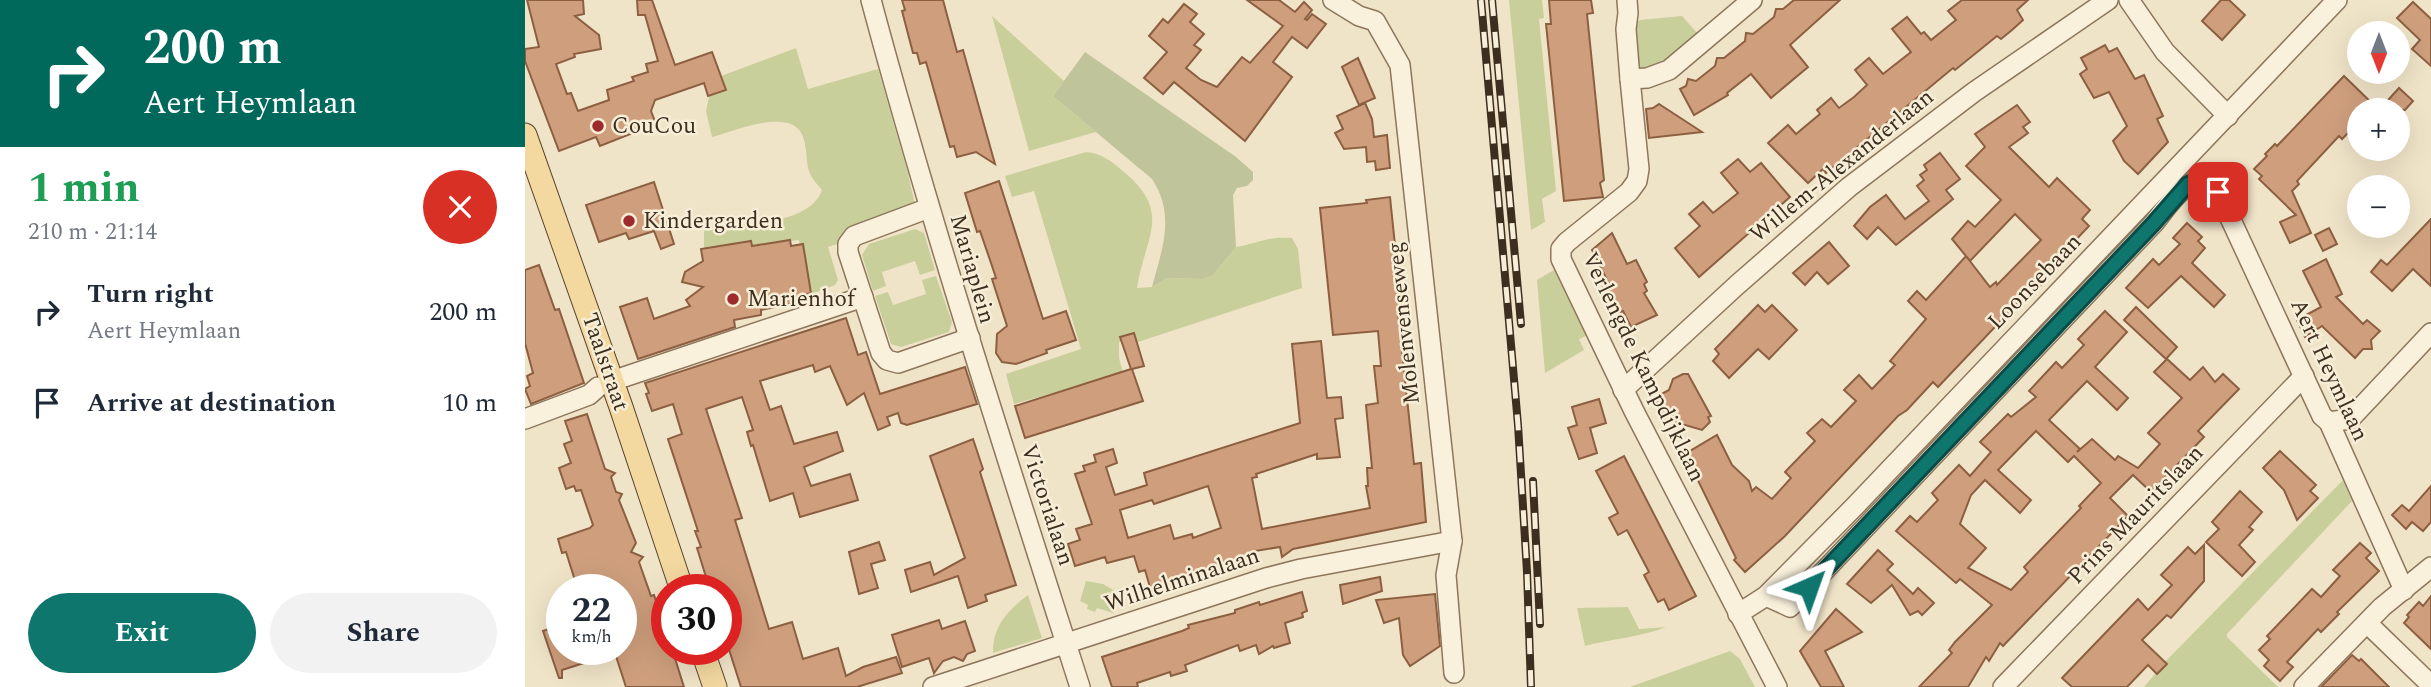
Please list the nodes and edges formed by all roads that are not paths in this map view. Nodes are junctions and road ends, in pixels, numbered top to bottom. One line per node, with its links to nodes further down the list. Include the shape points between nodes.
1 (871, 0): 14 (street, Mariaplein)
2 (1333, 0): 9 (street)
3 (1374, 0): 9 (street)
4 (1627, 0): 10 (street)
5 (1752, 0): 10 (street, via 1669,70)
6 (2108, 0): 20 (street, Willem-Alexanderlaan, via 1974,92 1849,187)
7 (2129, 0): 11 (street, via 2165,52)
8 (2337, 0): 11 (street, Loonsebaan)
9 (1375, 21): 23 (street, Molenvenseweg, via 1400,65)
10 (1630, 79): 20 (street, Verlengde Kampdijklaan, via 1637,181 1561,249 1565,269)
11 (2228, 116): 27 (street, Loonsebaan)
12 (525, 135): 19 (main road, Taalstraat)
13 (2200, 180): 18 (street, Aert Heymlaan, via 2218,192); 27 (street, Loonsebaan, via 2188,184 1790,607)
14 (929, 208): 15 (street, Mariaplein, via 853,236 848,252); 17 (street, Mariaplein)
15 (863, 297): 17 (street, Mariaplein, via 887,360 898,363); 19 (street)
16 (2431, 334): 22 (street, via 2350,419)
17 (970, 338): 30 (street, Victorialaan)
18 (2304, 376): 22 (street, Aert Heymlaan); 38 (street, Prins Mauritslaan)
19 (605, 384): 21 (street, via 589,395); 25 (main road, Taalstraat)
20 (1623, 390): 28 (street, Verlengde Kampdijklaan)
21 (525, 419)
22 (2329, 422): 26 (street, Aert Heymlaan)
23 (1452, 541): 30 (street, Wilhelminalaan, via 1301,569); 32 (street, Molenvenseweg, via 1446,575)
24 (2431, 568): 26 (street)
25 (676, 574)
26 (2404, 590): 29 (street)
27 (1766, 596): 28 (street, Loonsebaan)
28 (1738, 614): 37 (street, Verlengde Kampdijklaan)
29 (2367, 623): 33 (street); 39 (street)
30 (1067, 643): 35 (street, Wilhelminalaan); 36 (street, Victorialaan)
31 (707, 665): 34 (main road)
32 (1454, 673)
33 (2431, 685)
34 (715, 687)
35 (933, 687)
36 (1080, 687)
37 (1777, 687)
38 (2003, 687)
39 (2304, 687)

